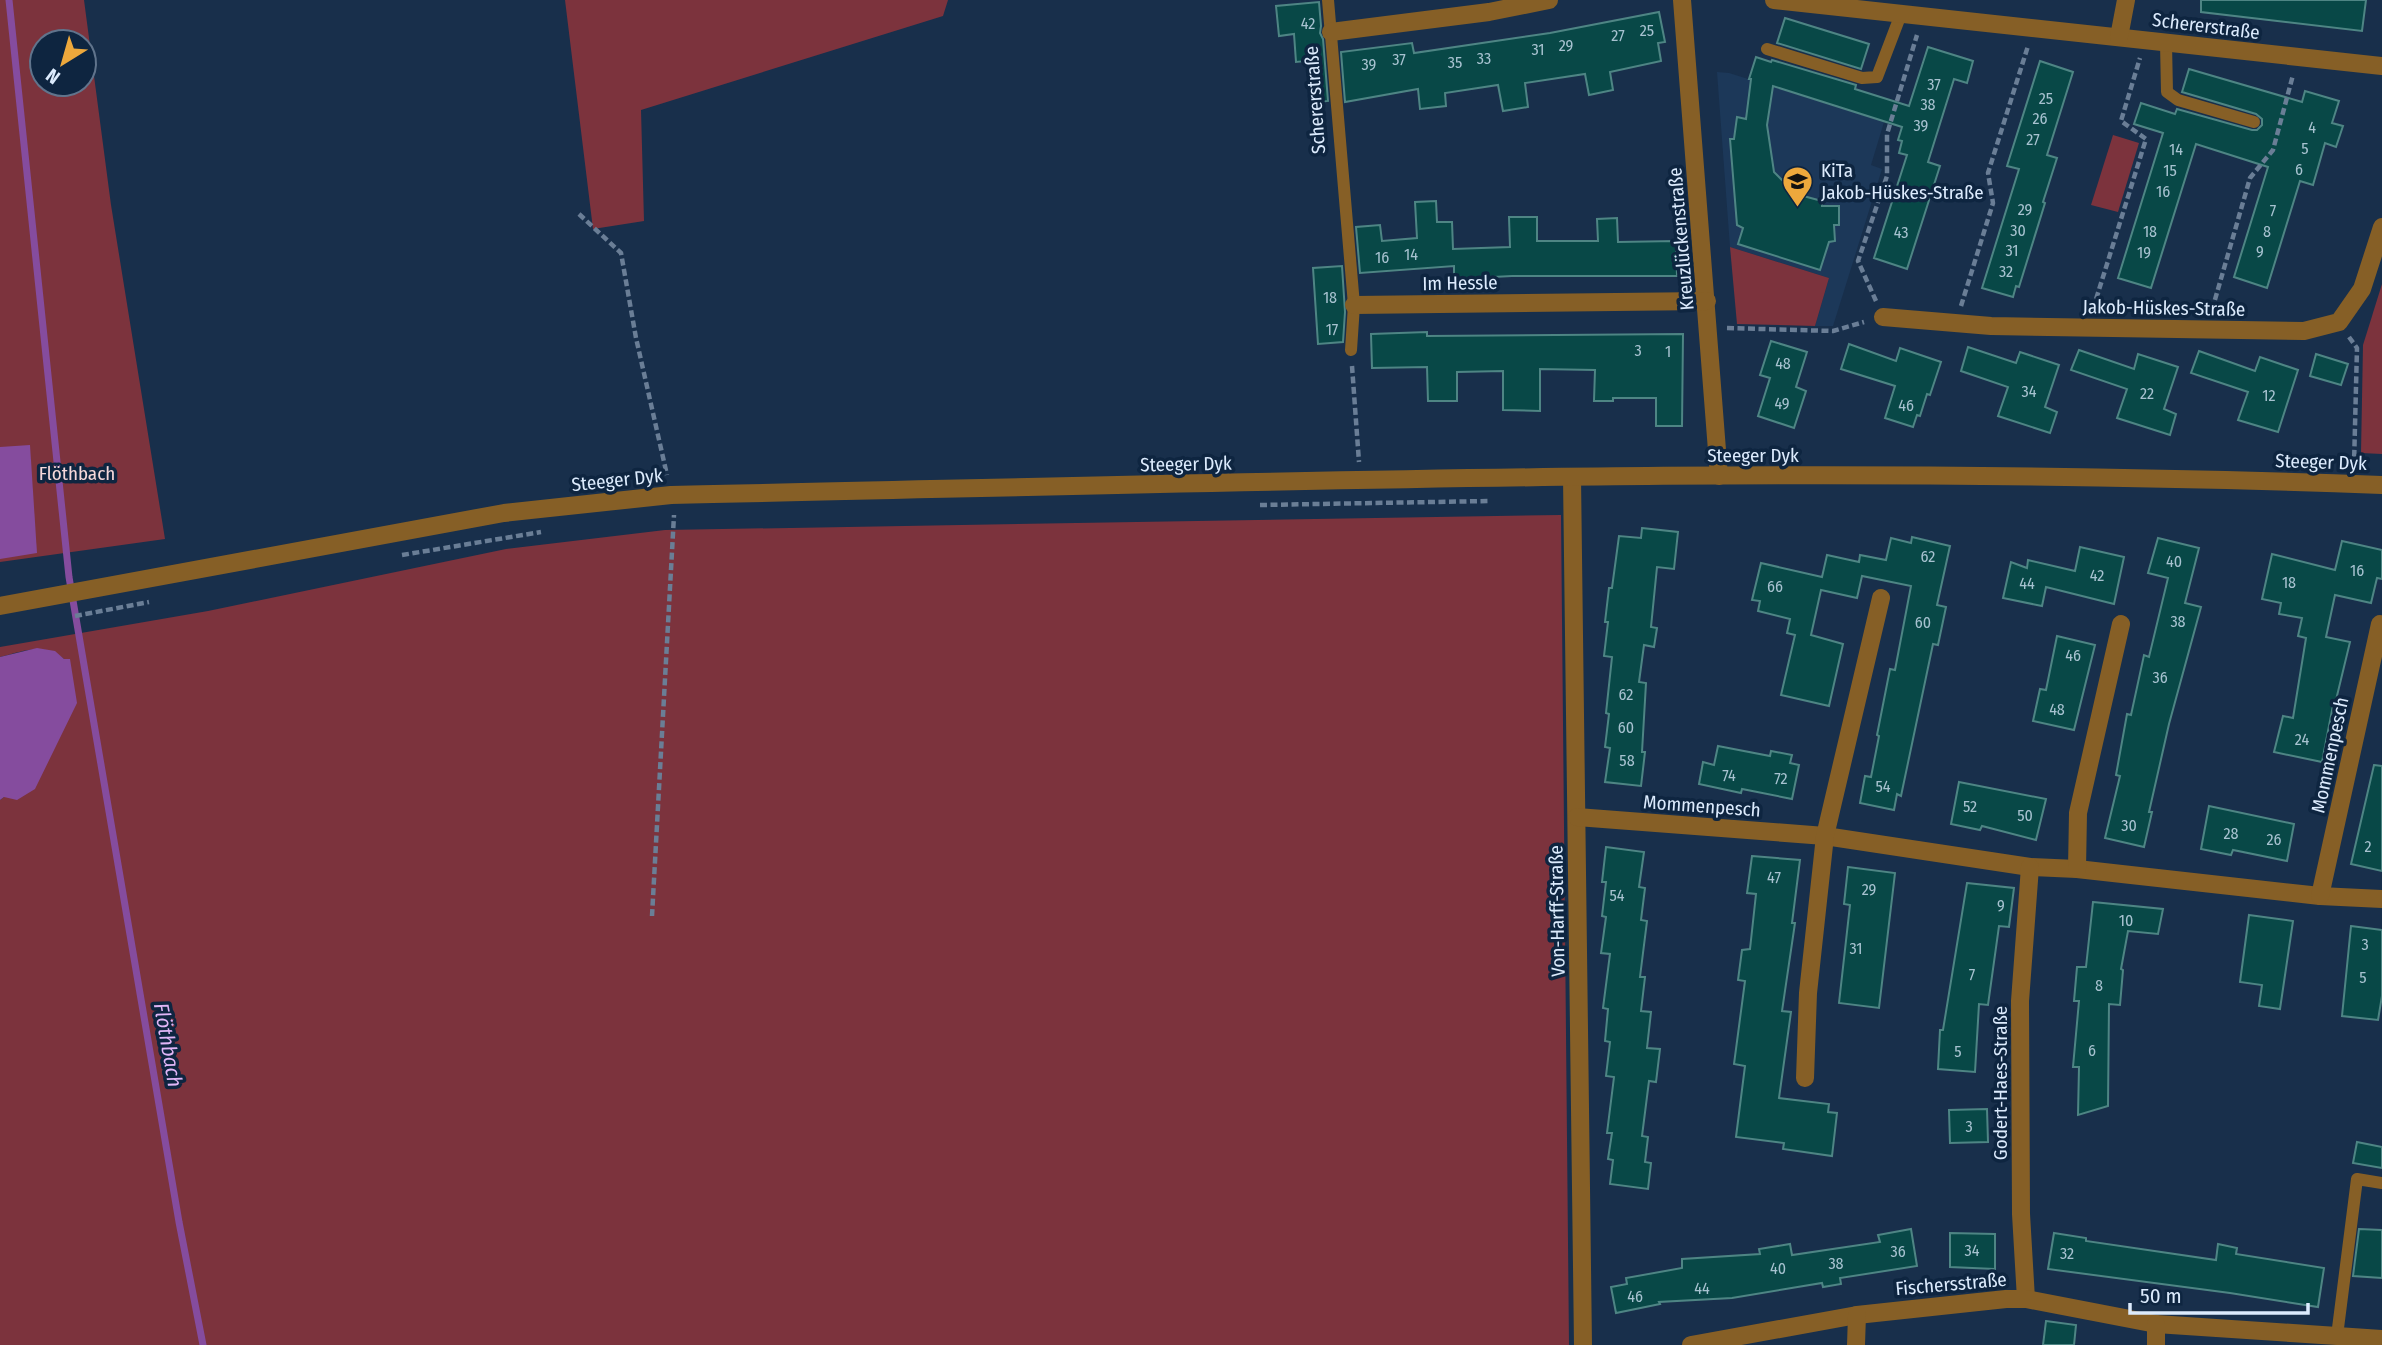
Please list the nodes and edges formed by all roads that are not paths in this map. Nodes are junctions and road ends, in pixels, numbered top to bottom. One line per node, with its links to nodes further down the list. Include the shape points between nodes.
1 (1328, 0): 7 (lane, Schererstraße)
2 (1549, 0): 7 (street, Schererstraße)
3 (1682, 0): 14 (street, Kreuzlückenstraße)
4 (1774, 0): 6 (street, Schererstraße)
5 (2126, 0): 8 (street)
6 (1901, 14): 8 (street, Schererstraße); 10 (lane, via 1877,78 1862,78)
7 (1331, 32): 15 (lane, Schererstraße)
8 (2119, 37): 9 (street, Schererstraße)
9 (2166, 43): 11 (street, Schererstraße); 12 (lane, via 2167,92 2178,100)
10 (1768, 49)
11 (2382, 66)
12 (2254, 122)
13 (2382, 227): 16 (street, Jakob-Hüskes-Straße, via 2362,289 2339,322 2304,331 1991,326)
14 (1707, 301): 15 (street, Im Hessle); 18 (street, Kreuzlückenstraße)
15 (1354, 305): 17 (lane)
16 (1883, 317)
17 (1351, 350)
18 (1719, 475): 19 (street, Steeger Dyk); 20 (street, Steeger Dyk, via 2129,477)
19 (1572, 477): 22 (street, Steeger Dyk, via 671,495 504,513); 25 (street, Von-Harff-Straße)
20 (2382, 485)
21 (1881, 598): 26 (street)
22 (0, 606)
23 (2121, 624): 28 (street, via 2078,813)
24 (2380, 624): 29 (street, Mommenpesch)
25 (1577, 817): 26 (street, Mommenpesch); 38 (street, Von-Harff-Straße)
26 (1825, 836): 27 (street, Mommenpesch); 31 (street, via 1808,993)
27 (2030, 867): 28 (street, Mommenpesch); 33 (street, Godert-Haes-Straße, via 2020,1001)
28 (2077, 869): 29 (street, Mommenpesch)
29 (2320, 896): 30 (street, Mommenpesch)
30 (2382, 899)
31 (1805, 1078)
32 (2382, 1183): 36 (lane, via 2357,1180)
33 (2026, 1299): 34 (street, Fischersstraße); 35 (street, Fischersstraße)
34 (1857, 1315): 39 (street, Fischersstraße); 40 (street)
35 (2155, 1324): 36 (street, Fischersstraße); 41 (street)
36 (2337, 1336): 37 (street, Fischersstraße)
37 (2382, 1339)
38 (1583, 1345)
39 (1692, 1345)
40 (1856, 1345)
41 (2155, 1345)

